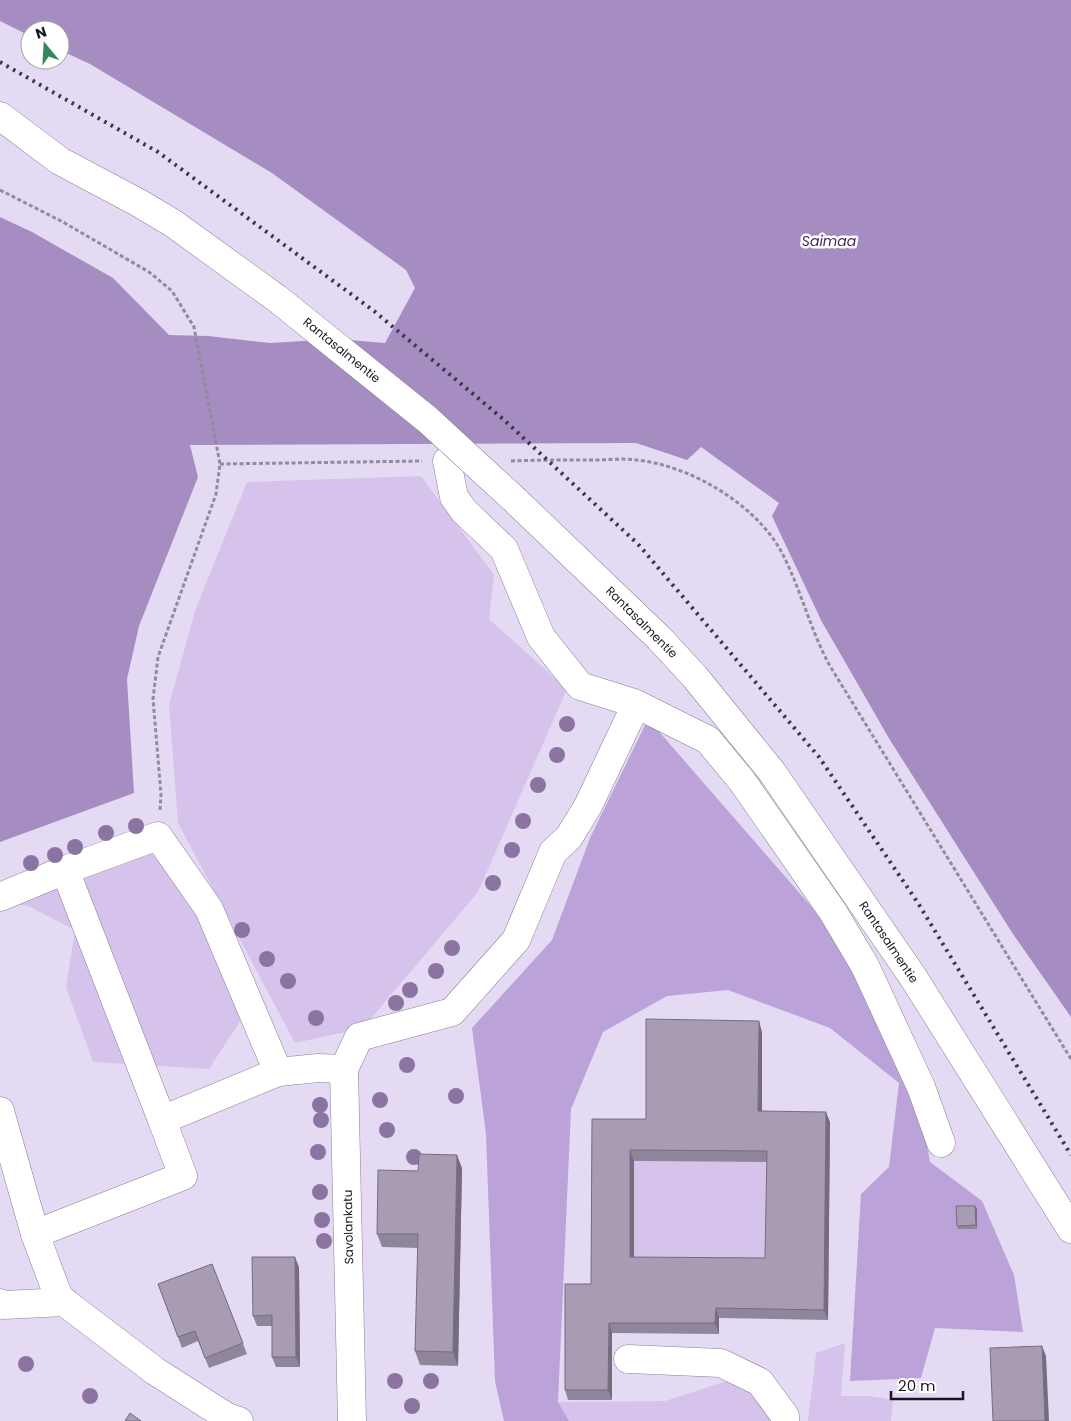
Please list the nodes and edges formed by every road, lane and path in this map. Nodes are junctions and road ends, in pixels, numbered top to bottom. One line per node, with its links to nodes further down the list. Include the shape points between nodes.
1 (0, 116): 3 (main road, Rantasalmentie)
2 (0, 139): 3 (main road, Rantasalmentie)
3 (60, 161): 18 (main road, Rantasalmentie, bridge, via 174,224 279,300 428,420 659,638 772,772 913,977)
4 (0, 190): 7 (path, via 149,272 172,291 194,327)
5 (448, 461): 7 (path); 17 (main road, via 454,498 504,548 541,637 580,686 634,703 708,740 742,781 833,912 865,966 921,1087)
6 (507, 461): 12 (path, via 637,460 674,469 706,482 740,504 763,525 782,553 819,647)
7 (220, 464): 9 (path, via 216,494 158,658 153,700 161,794)
8 (632, 713): 13 (main road, Savolankatu, via 588,806 569,837 553,852 516,940 452,1012 359,1037)
9 (158, 836): 10 (main road); 14 (main road, via 209,909)
10 (65, 870): 11 (main road); 16 (main road)
11 (0, 897)
12 (1071, 1058)
13 (344, 1069): 14 (main road); 24 (main road, Savolankatu)
14 (278, 1072): 16 (main road)
15 (0, 1111): 19 (main road)
16 (162, 1120): 19 (main road, via 183,1176)
17 (941, 1143)
18 (1071, 1229)
19 (35, 1234): 20 (main road, via 59,1298)
20 (65, 1302): 21 (main road); 23 (main road, via 155,1371 227,1417)
21 (0, 1303)
22 (628, 1359): 25 (main road, via 721,1363 760,1382 785,1416)
23 (239, 1421)
24 (352, 1421)
25 (785, 1421)

